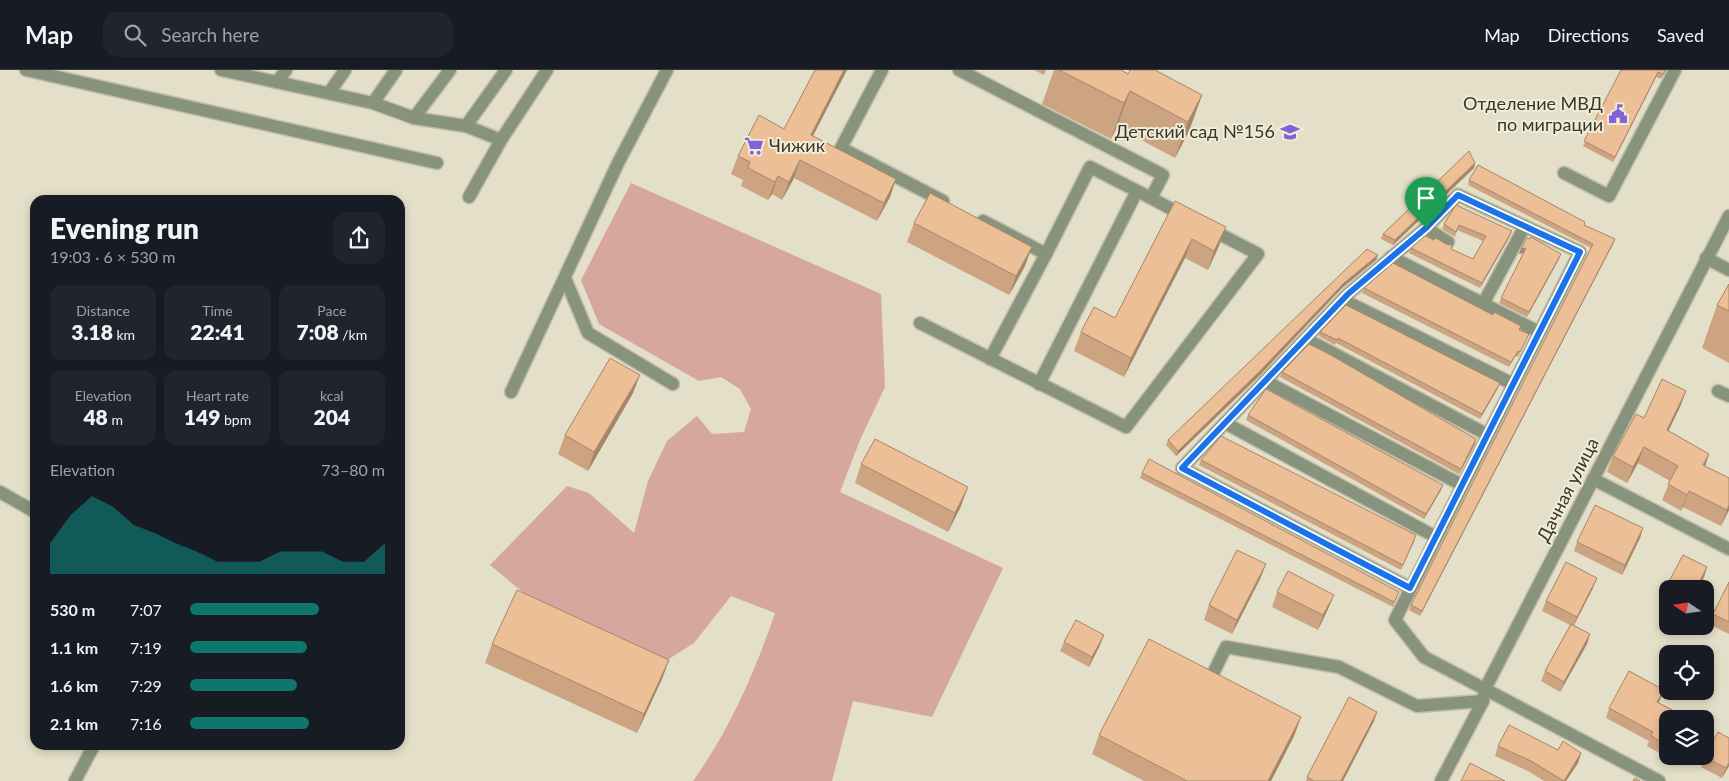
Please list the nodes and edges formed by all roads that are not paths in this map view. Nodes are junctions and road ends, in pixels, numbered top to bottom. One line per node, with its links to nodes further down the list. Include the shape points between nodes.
1 (26, 70): 19 (street)
2 (286, 70): 13 (street)
3 (345, 70): 14 (street)
4 (396, 70): 15 (street)
5 (450, 70): 16 (street)
6 (506, 70): 17 (street)
7 (547, 70): 18 (street)
8 (667, 70): 34 (street, via 618,163)
9 (882, 70): 24 (street, via 841,148)
10 (959, 70): 23 (street, via 1163,175)
11 (1675, 70): 20 (street, via 1609,196)
12 (228, 71): 13 (street)
13 (277, 82): 14 (street)
14 (329, 93): 15 (street)
15 (373, 103): 16 (street)
16 (414, 118): 17 (street)
17 (466, 126): 18 (street)
18 (501, 140): 22 (street)
19 (437, 163)
20 (1564, 173)
21 (1137, 191): 23 (street); 30 (street, via 1090,167); 43 (street)
22 (469, 197)
23 (1151, 198): 43 (street, via 1258,254 1126,427)
24 (957, 208)
25 (1729, 216): 32 (street, Дачная улица)
26 (975, 217): 30 (street)
27 (1524, 226): 28 (street, via 1458,195); 36 (street); 38 (street, via 1580,252)
28 (1426, 228): 29 (street); 31 (street)
29 (1448, 242)
30 (1046, 254): 40 (street)
31 (1391, 257): 35 (street); 36 (street)
32 (1706, 258): 33 (street); 48 (street, Дачная улица)
33 (1729, 270)
34 (565, 278): 42 (street, via 588,333); 45 (street)
35 (1343, 300): 39 (street); 44 (street)
36 (1483, 304): 38 (street)
37 (920, 322): 40 (street)
38 (1539, 332): 44 (street)
39 (1306, 339): 41 (street); 47 (street)
40 (990, 359): 43 (street)
41 (1265, 381): 46 (street); 49 (street)
42 (673, 384)
43 (1039, 384)
44 (1513, 384): 47 (street)
45 (511, 392)
46 (1225, 423): 52 (street); 54 (street, via 1182,468)
47 (1488, 435): 49 (street)
48 (1593, 479): 53 (street); 56 (street, Дачная улица)
49 (1462, 485): 52 (street)
50 (0, 492): 51 (street)
51 (30, 509)
52 (1436, 537): 54 (street)
53 (1729, 549)
54 (1410, 588): 56 (street, via 1395,620 1424,657)
55 (1209, 682): 56 (street, via 1226,647 1340,667 1417,706)
56 (1484, 695): 59 (street, Дачная улица); 60 (street)
57 (91, 750): 58 (street)
58 (74, 781)
59 (1441, 781)
60 (1659, 781)

